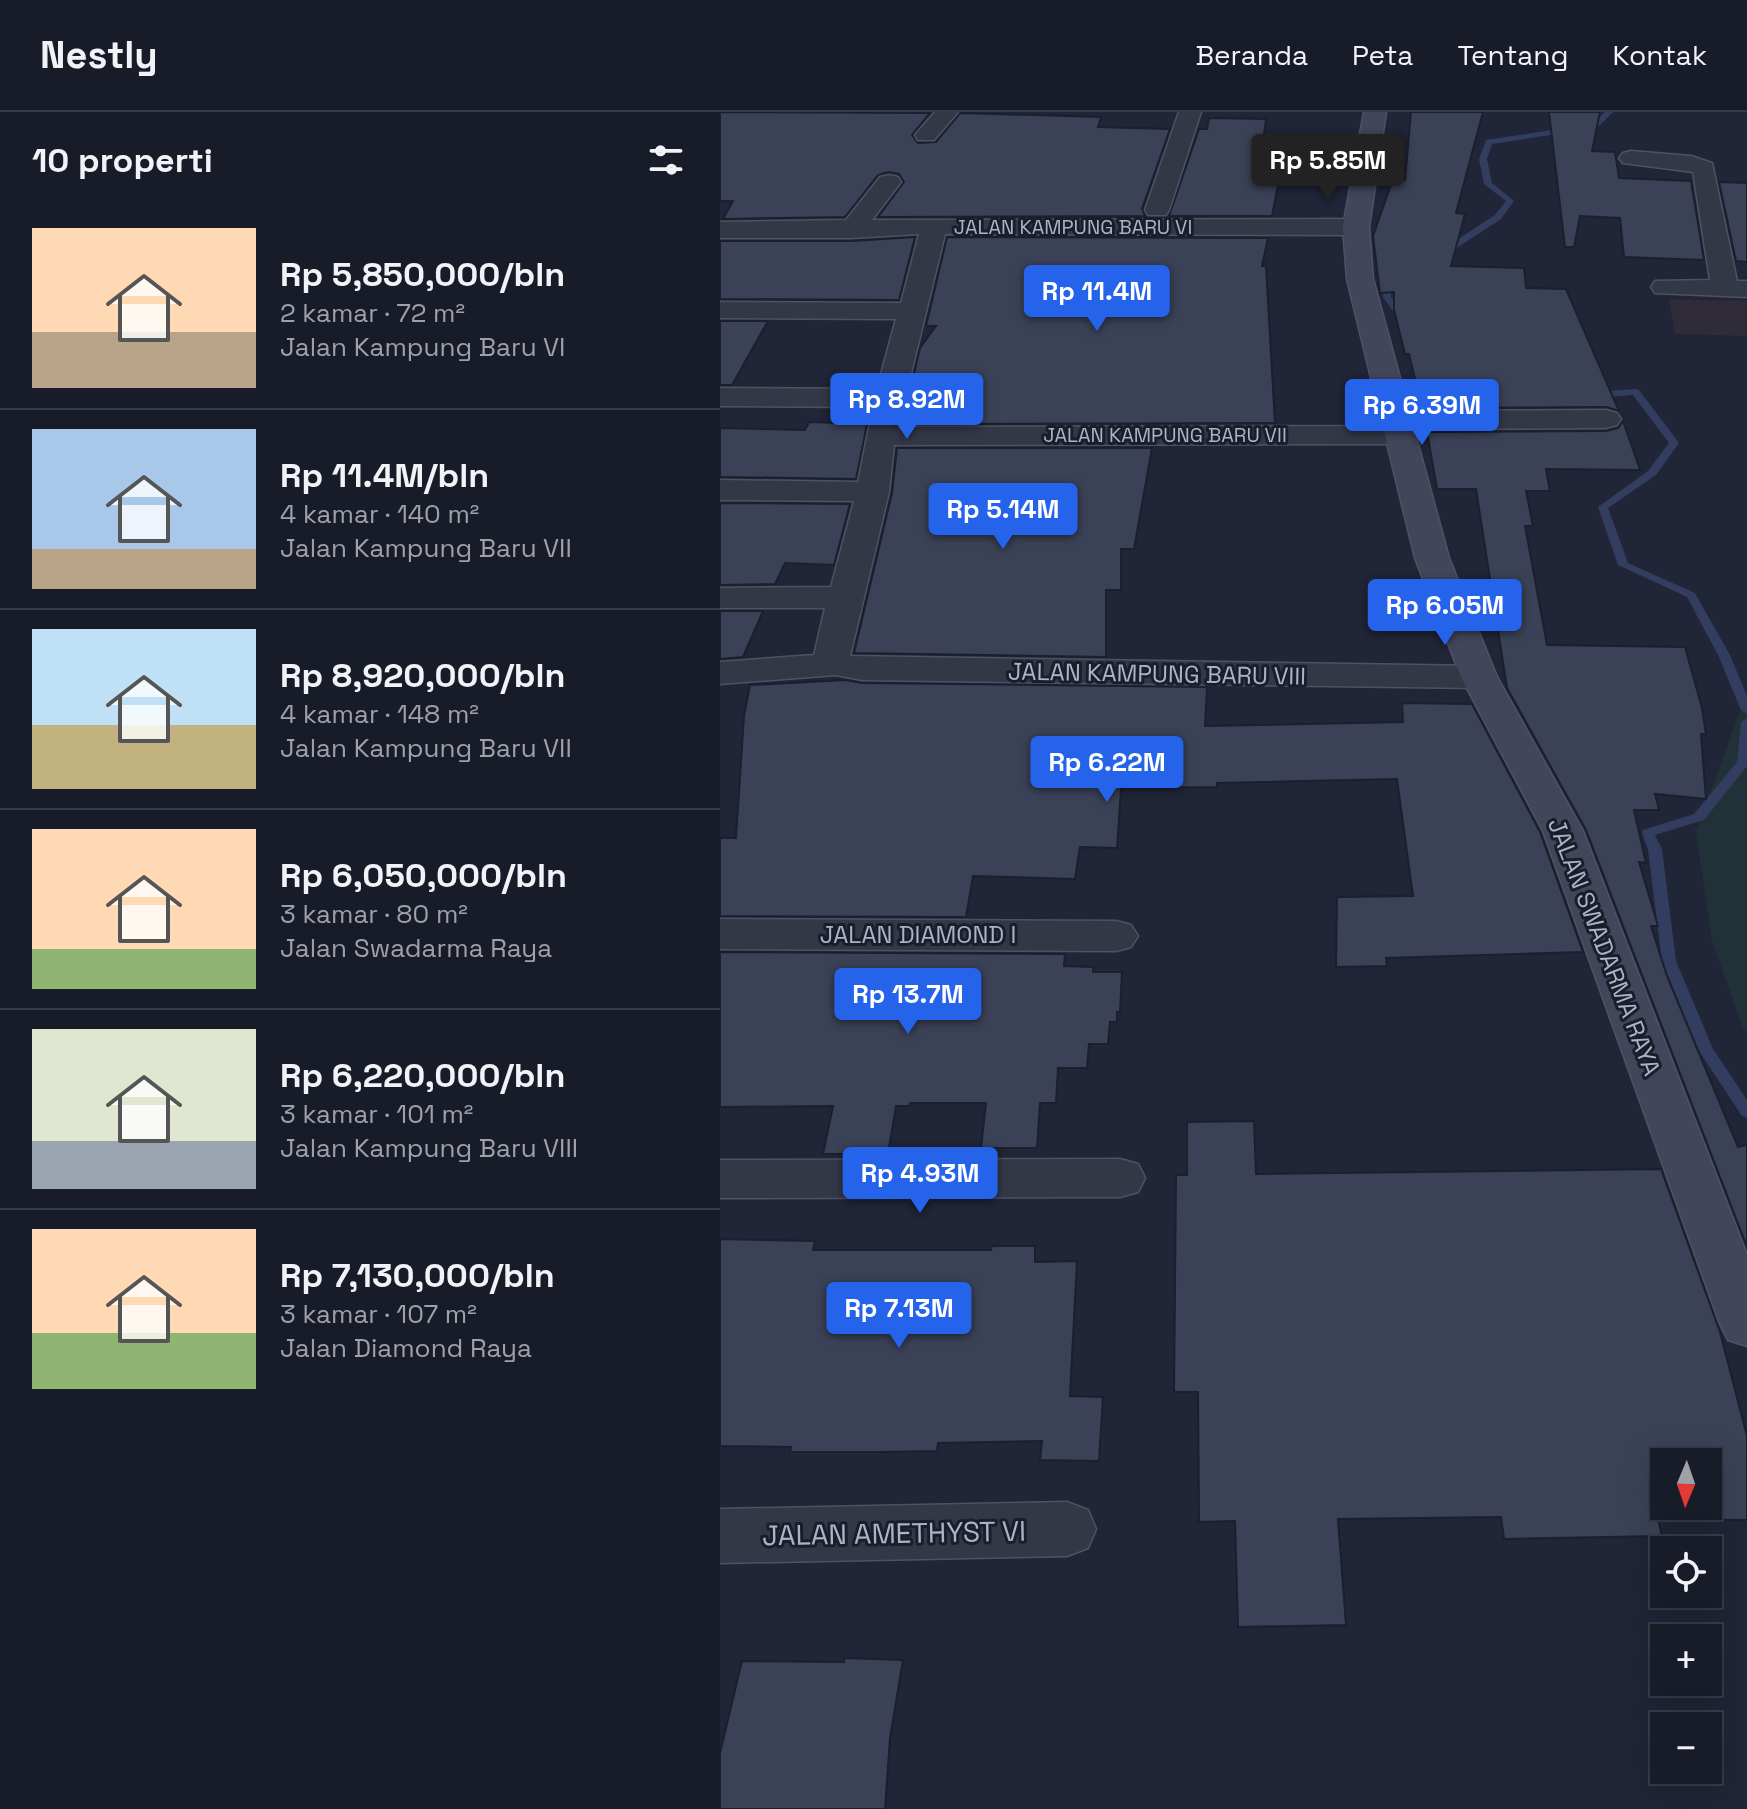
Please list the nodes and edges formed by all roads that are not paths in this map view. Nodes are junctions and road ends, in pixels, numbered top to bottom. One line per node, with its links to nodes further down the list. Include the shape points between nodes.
1 (947, 112): 4 (street)
2 (1190, 112): 7 (street)
3 (1375, 112): 9 (main road, JALAN SWADARMA RAYA)
4 (926, 135)
5 (1631, 158): 13 (street, via 1704,168)
6 (889, 182): 11 (street)
7 (1157, 210)
8 (934, 226): 9 (street, JALAN KAMPUNG BARU VI); 11 (street, JALAN KAMPUNG BARU VI); 15 (street, JALAN KAMPUNG BARU VI)
9 (1356, 227): 19 (main road, JALAN SWADARMA RAYA, via 1360,279)
10 (720, 230): 11 (street, JALAN KAMPUNG BARU VI)
11 (851, 230)
12 (1664, 287): 13 (street)
13 (1736, 289)
14 (720, 310): 15 (street)
15 (913, 311): 17 (street, JALAN KAMPUNG BARU VI)
16 (720, 397): 17 (street)
17 (891, 398): 20 (street, JALAN KAMPUNG BARU VI)
18 (1606, 419): 19 (street, JALAN KAMPUNG BARU VII)
19 (1400, 427): 20 (street, JALAN KAMPUNG BARU VII); 27 (main road, JALAN SWADARMA RAYA, via 1432,558)
20 (880, 436): 22 (street, JALAN KAMPUNG BARU VI)
21 (720, 490): 22 (street)
22 (873, 492): 23 (street, JALAN KAMPUNG BARU VI)
23 (846, 597): 24 (street); 25 (street, JALAN KAMPUNG BARU VI, via 832,649)
24 (720, 598)
25 (836, 664): 26 (street, JALAN KAMPUNG BARU VIII); 27 (street, JALAN KAMPUNG BARU VIII, via 862,669)
26 (720, 673)
27 (1479, 677): 32 (main road, JALAN SWADARMA RAYA, via 1563,831)
28 (720, 934): 29 (street, JALAN DIAMOND I)
29 (1116, 936)
30 (1120, 1178): 31 (street)
31 (720, 1179)
32 (1747, 1324)
33 (1067, 1529): 34 (street, JALAN AMETHYST VI)
34 (720, 1536)

